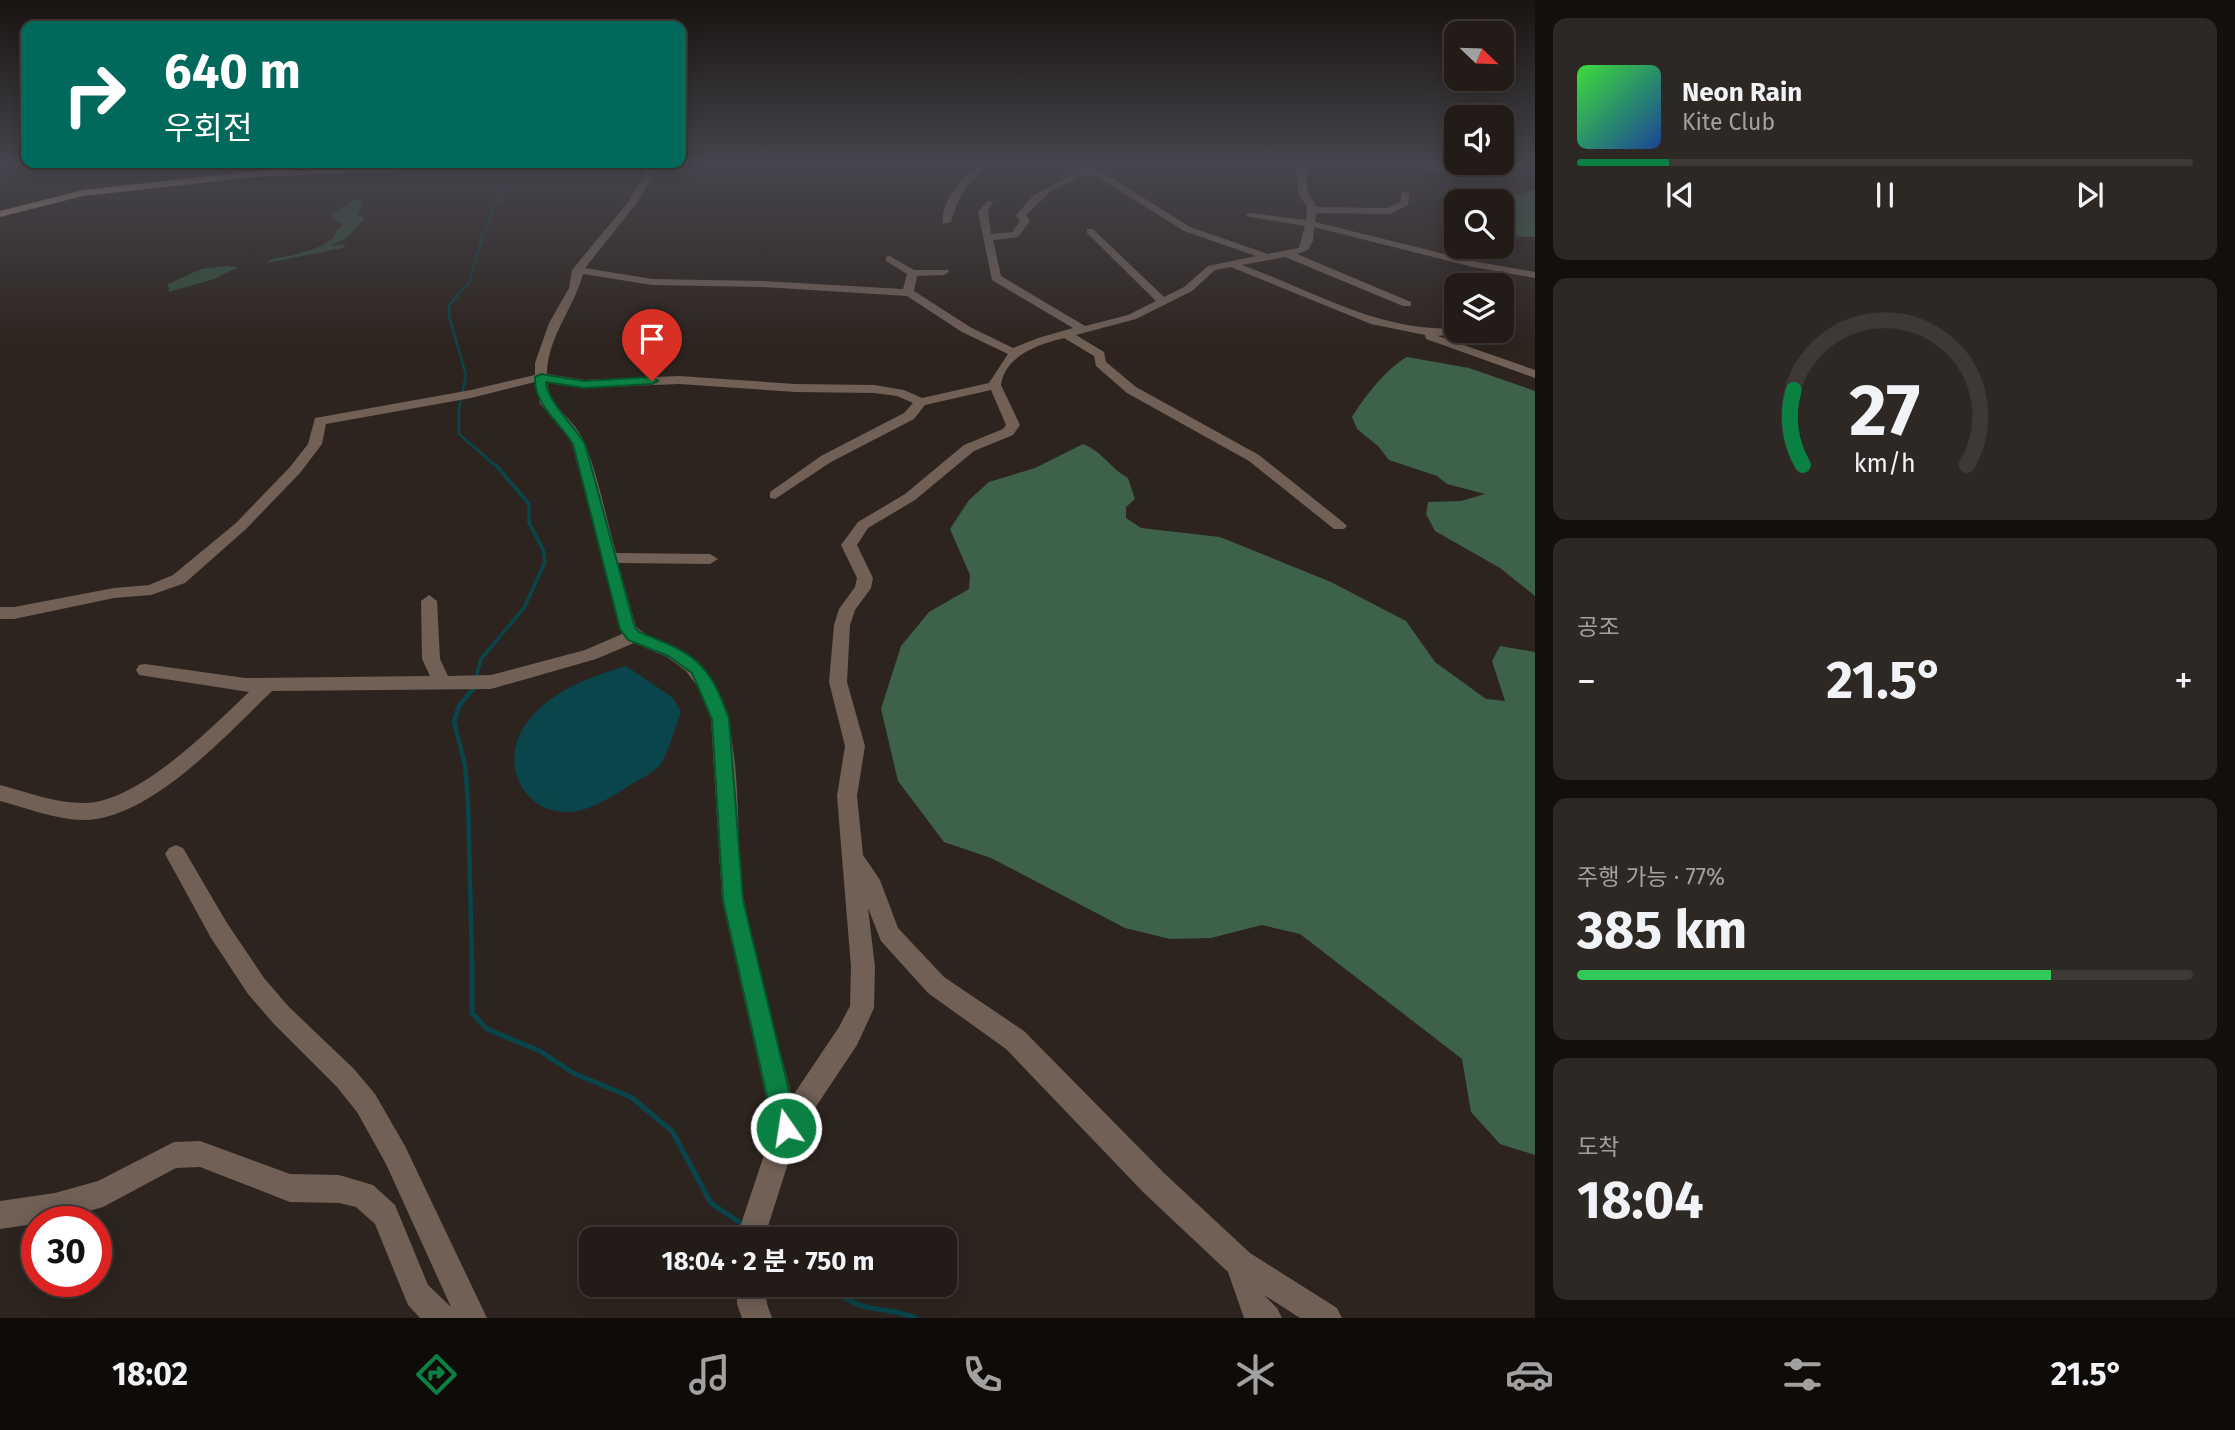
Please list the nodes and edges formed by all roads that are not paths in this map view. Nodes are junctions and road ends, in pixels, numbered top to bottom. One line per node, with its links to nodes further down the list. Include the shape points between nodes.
1 (614, 225): 13 (street)
2 (985, 225): 8 (street)
3 (1024, 225): 8 (street, via 1015,235)
4 (1180, 225): 10 (street)
5 (1309, 225): 9 (street, via 1307,247)
6 (1336, 225): 16 (street, via 1473,267)
7 (1090, 232): 20 (street)
8 (987, 237): 23 (street, via 996,278)
9 (1288, 254): 10 (street); 21 (street)
10 (1271, 258): 12 (street)
11 (891, 259): 15 (street)
12 (1228, 264): 20 (street, via 1212,268 1188,289); 22 (street)
13 (577, 270): 17 (street); 28 (street, via 574,288 541,363)
14 (944, 272): 15 (street)
15 (912, 273): 18 (street)
16 (1535, 275)
17 (652, 282): 18 (street); 19 (street)
18 (908, 293): 26 (street, via 980,338)
19 (686, 295)
20 (1162, 301): 23 (street, via 1132,317)
21 (1407, 304)
22 (1390, 324): 24 (street); 27 (street)
23 (1086, 331): 25 (street)
24 (1444, 332)
25 (1068, 335): 26 (street, via 1042,340); 32 (street, via 1100,355 1100,362 1117,381 1172,416 1243,450)
26 (1016, 353): 29 (street)
27 (1535, 374)
28 (541, 377): 30 (street, via 584,384 680,380 874,389); 33 (street, via 546,404 566,422 579,444); 36 (street, via 320,421 315,444 295,470 241,526 179,579 151,590)
29 (995, 385): 30 (street); 43 (street, via 1013,425 1008,432 979,442 960,455 910,497 863,525 849,545 865,578 847,609 838,651 838,682 855,746 847,796)
30 (921, 402): 31 (street, via 909,416 826,459)
31 (775, 495)
32 (1339, 526)
33 (608, 558): 34 (street); 37 (street)
34 (710, 559)
35 (429, 601): 39 (street, via 431,659)
36 (0, 613)
37 (633, 636): 39 (street, via 529,673 491,682); 44 (street, via 673,652 698,669 720,719 733,900)
38 (145, 670): 40 (street)
39 (443, 684): 40 (street)
40 (267, 685): 41 (street, via 160,780 94,811)
41 (0, 793)
42 (176, 854): 50 (street, via 230,951 269,1002 364,1100 399,1160)
43 (854, 859): 44 (street, via 862,1008); 47 (street, via 872,887 889,934 936,985 1016,1040 1154,1183)
44 (786, 1128): 46 (street)
45 (0, 1215): 49 (street, via 103,1193 174,1156 200,1154 290,1188 339,1189 363,1195 385,1215 418,1295)
46 (754, 1227)
47 (1240, 1263): 52 (street, via 1254,1308); 53 (street)
48 (752, 1297): 51 (street)
49 (441, 1318)
50 (472, 1318)
51 (757, 1318)
52 (1267, 1318)
53 (1327, 1318)

